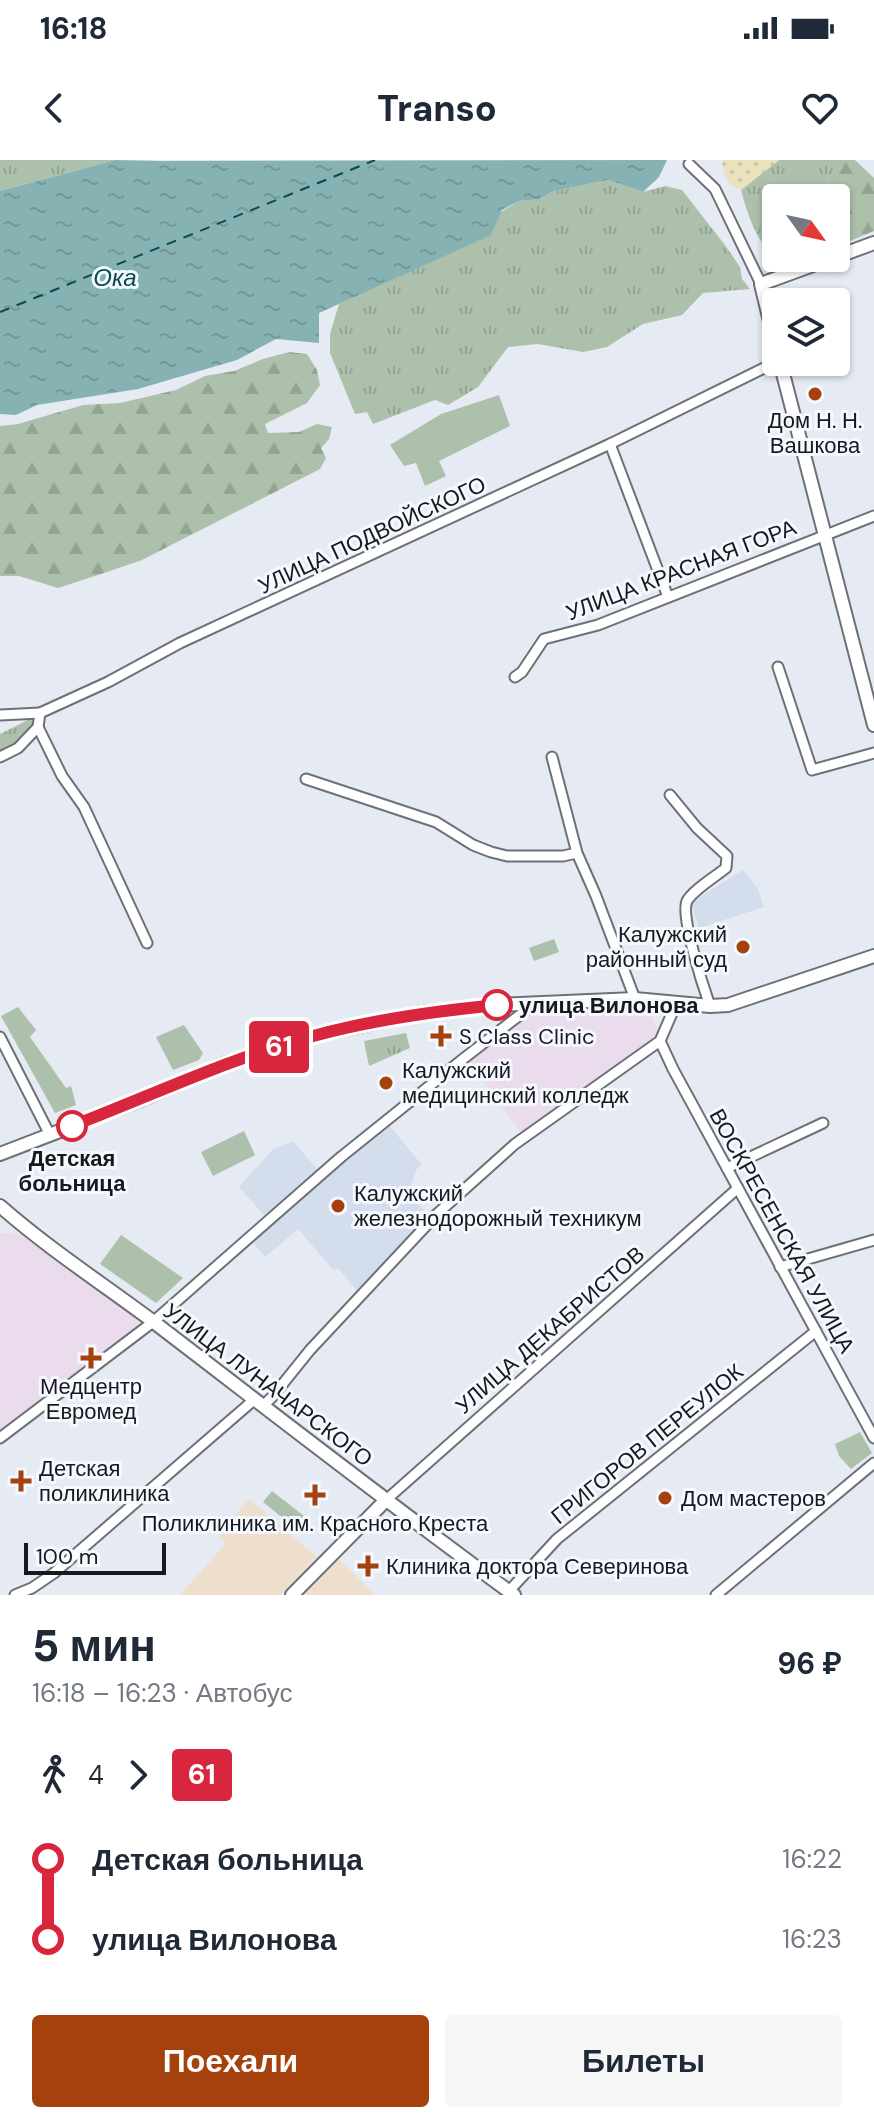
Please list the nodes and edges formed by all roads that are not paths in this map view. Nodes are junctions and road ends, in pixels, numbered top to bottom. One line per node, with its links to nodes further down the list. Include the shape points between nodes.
1 (689, 164): 5 (street, via 715,189)
2 (874, 243): 3 (main road)
3 (850, 251)
4 (793, 272): 5 (main road)
5 (761, 284): 6 (main road)
6 (762, 288)
7 (762, 370): 9 (street, УЛИЦА ПОДВОЙСКОГО)
8 (782, 376): 11 (main road)
9 (610, 444): 12 (street); 15 (street, УЛИЦА ПОДВОЙСКОГО)
10 (874, 516): 11 (street, УЛИЦА КРАСНАЯ ГОРА)
11 (825, 534): 12 (street, УЛИЦА КРАСНАЯ ГОРА); 17 (main road)
12 (668, 597): 14 (street, УЛИЦА КРАСНАЯ ГОРА, via 598,625 544,639)
13 (778, 667): 19 (street, via 812,770)
14 (515, 677)
15 (40, 713): 16 (street); 18 (street)
16 (0, 715)
17 (874, 725)
18 (38, 727): 20 (street, via 18,748); 25 (street, via 84,807)
19 (874, 753)
20 (0, 757)
21 (552, 757): 24 (street)
22 (306, 779): 24 (street, via 436,822 491,852)
23 (670, 795): 30 (street, via 727,856 726,868 687,902 691,939)
24 (577, 853): 27 (street)
25 (147, 943)
26 (874, 956): 30 (main road, via 728,1005)
27 (635, 999): 28 (main road); 29 (main road)
28 (535, 1003): 34 (main road, via 422,1013 317,1035 224,1064); 41 (street, via 341,1157)
29 (676, 1004): 30 (main road); 32 (street)
30 (710, 1006)
31 (0, 1037): 34 (street)
32 (660, 1041): 36 (street, ВОСКРЕСЕНСКАЯ УЛИЦА); 43 (street, via 522,1139 458,1194 273,1396)
33 (823, 1123): 36 (street)
34 (50, 1135): 35 (main road)
35 (0, 1154)
36 (727, 1168): 37 (street, ВОСКРЕСЕНСКАЯ УЛИЦА)
37 (738, 1188): 40 (street, ВОСКРЕСЕНСКАЯ УЛИЦА); 47 (street, УЛИЦА ДЕКАБРИСТОВ)
38 (0, 1206): 41 (main road, УЛИЦА ЛУНАЧАРСКОГО)
39 (874, 1240): 40 (street)
40 (780, 1267): 42 (street, ВОСКРЕСЕНСКАЯ УЛИЦА)
41 (153, 1322): 43 (main road, УЛИЦА ЛУНАЧАРСКОГО); 44 (street)
42 (816, 1331): 45 (street, ВОСКРЕСЕНСКАЯ УЛИЦА); 48 (street, ГРИГОРОВ ПЕРЕУЛОК, via 557,1539)
43 (259, 1403): 47 (main road, УЛИЦА ЛУНАЧАРСКОГО); 49 (street, via 54,1573)
44 (0, 1438)
45 (874, 1438)
46 (874, 1463): 51 (street)
47 (386, 1500): 48 (main road, УЛИЦА ЛУНАЧАРСКОГО); 50 (main road)
48 (511, 1593)
49 (15, 1595)
50 (292, 1595)
51 (716, 1595)

